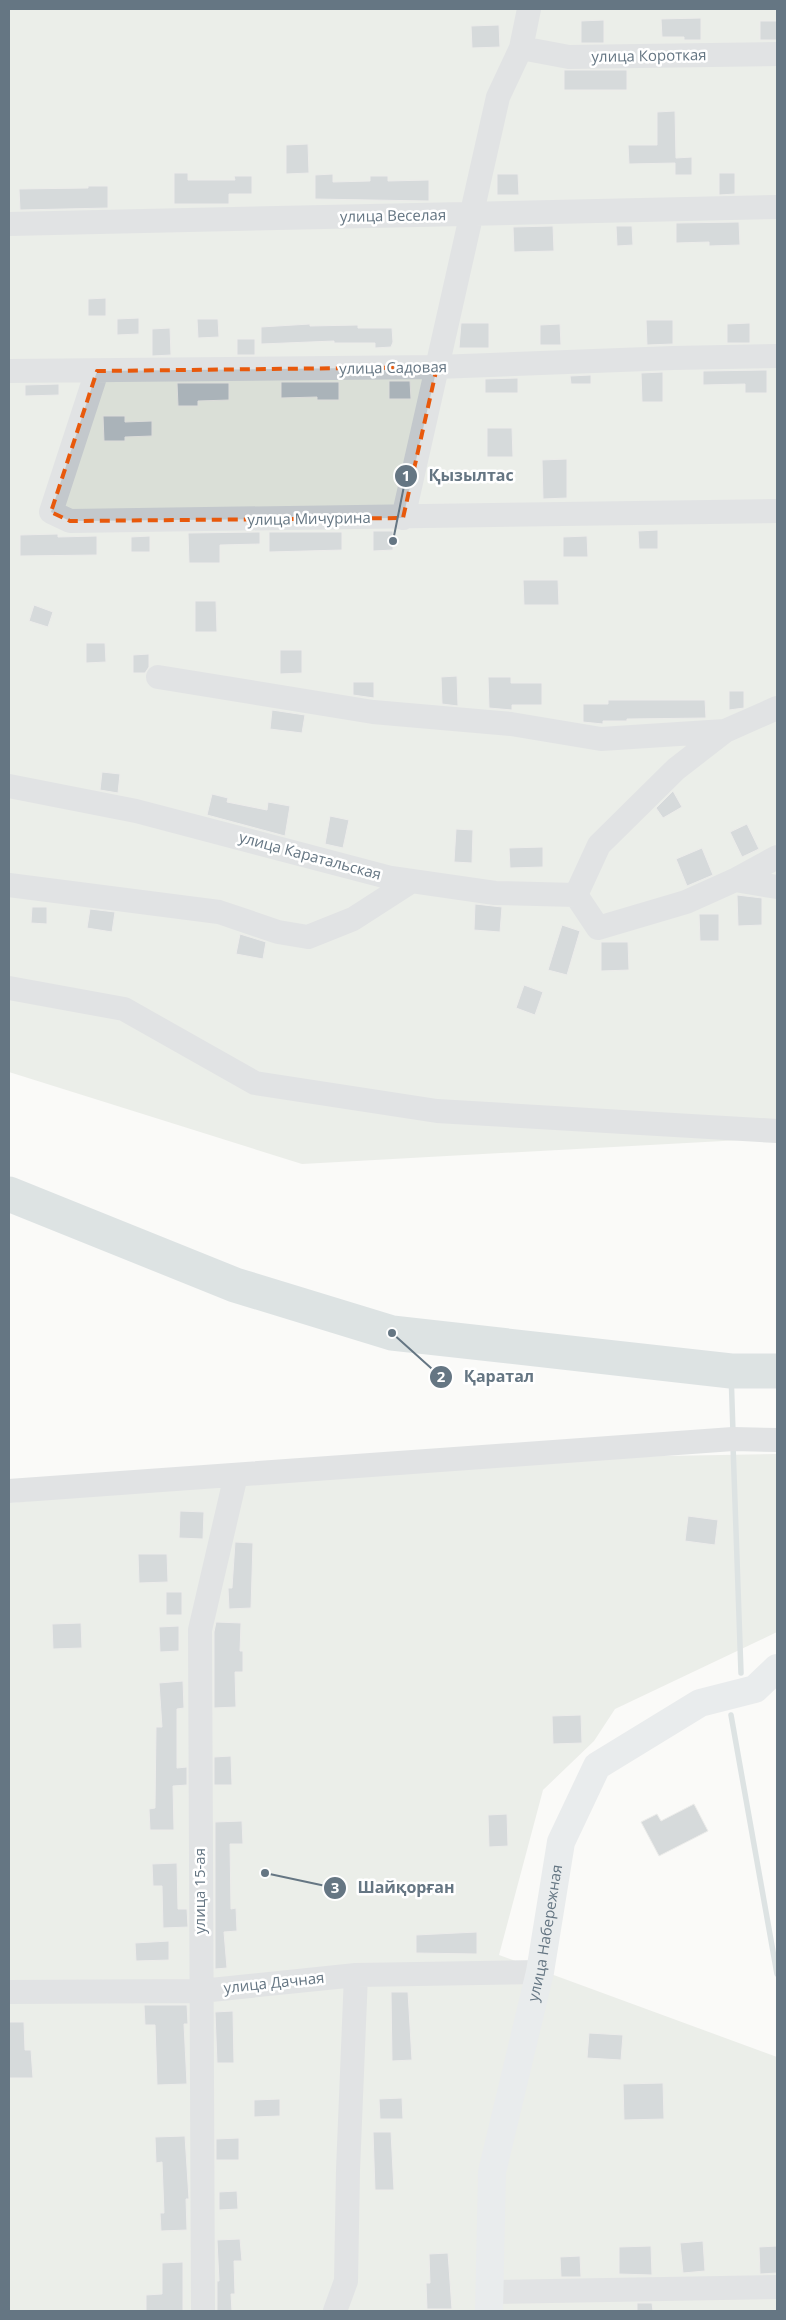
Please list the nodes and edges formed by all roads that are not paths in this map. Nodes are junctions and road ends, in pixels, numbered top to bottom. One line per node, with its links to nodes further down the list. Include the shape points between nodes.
1 (530, 9): 2 (street)
2 (521, 48): 3 (street, улица Короткая, via 569,57); 5 (street, via 498,97)
3 (777, 54)
4 (777, 207): 5 (street, улица Веселая)
5 (471, 215): 6 (street, улица Веселая); 8 (street)
6 (9, 224)
7 (777, 356): 8 (street, улица Садовая)
8 (437, 367): 10 (street, улица Садовая); 12 (street)
9 (9, 371): 10 (street, улица Садовая)
10 (97, 371): 12 (street, улица Мичурина, via 51,512 70,521)
11 (777, 511): 12 (street, улица Мичурина)
12 (403, 518)
13 (158, 677): 15 (street, via 373,712 511,724 601,739)
14 (777, 708): 15 (street)
15 (725, 731): 22 (street, via 676,769 599,845)
16 (9, 786): 19 (street, улица Каратальская, via 136,810)
17 (777, 857): 18 (street)
18 (735, 880): 21 (street); 22 (street, via 686,902 598,928)
19 (412, 881): 20 (street, via 353,919 308,938 278,932 219,912); 22 (street, улица Каратальская, via 495,893)
20 (9, 885)
21 (777, 887)
22 (576, 895)
23 (9, 988): 24 (street, via 124,1009 255,1083 437,1111)
24 (777, 1130)
25 (768, 1439): 26 (street)
26 (236, 1475): 27 (street); 31 (street, улица 15-ая, via 200,1630)
27 (9, 1491)
28 (777, 1668): 29 (street, улица Набережная, via 755,1689 700,1704 597,1766 561,1842)
29 (540, 1972): 30 (street, улица Дачная); 34 (street, улица Набережная, via 492,2172)
30 (356, 1975): 31 (street, улица Дачная); 36 (street, via 346,2281)
31 (201, 1990): 32 (street, улица Дачная); 35 (street, улица 15-ая)
32 (9, 1992)
33 (777, 2287): 34 (street)
34 (489, 2302)
35 (204, 2311)
36 (335, 2311)

